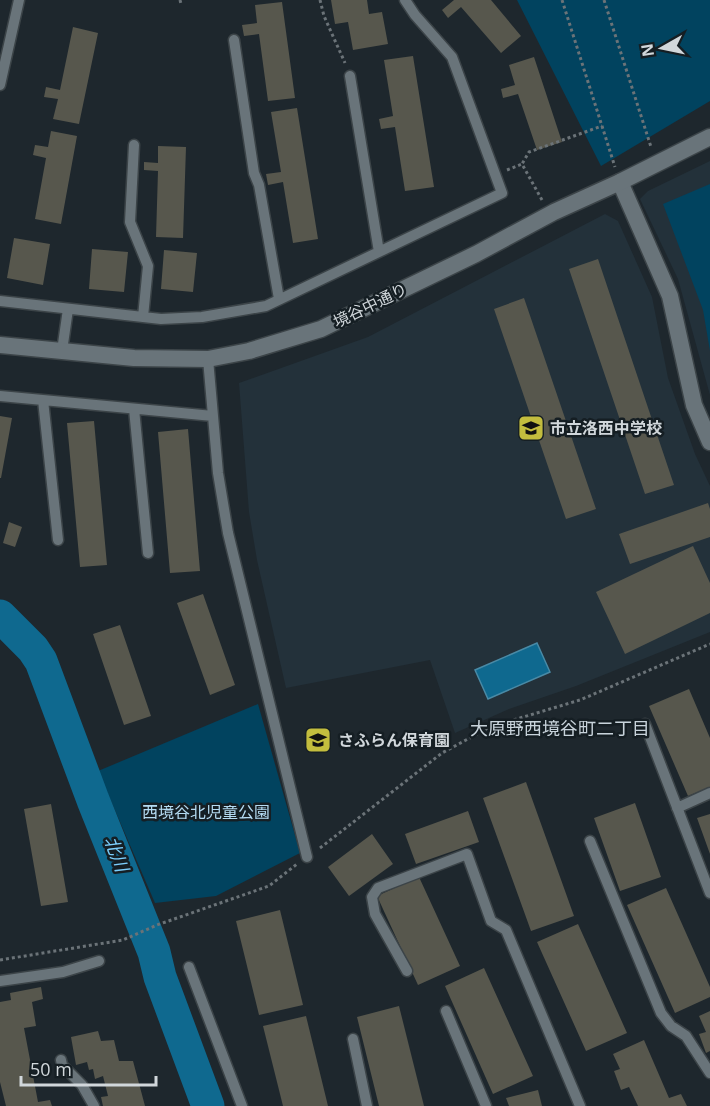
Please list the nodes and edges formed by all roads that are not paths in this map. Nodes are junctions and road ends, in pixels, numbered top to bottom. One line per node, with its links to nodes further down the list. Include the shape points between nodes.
1 (19, 0): 5 (lane)
2 (405, 0): 9 (lane, via 452,57 502,193)
3 (234, 40): 10 (lane, via 254,173)
4 (350, 76): 9 (lane)
5 (0, 85)
6 (710, 136): 8 (street, 境谷中通り)
7 (134, 145): 13 (lane, via 130,222 148,266)
8 (620, 182): 16 (street, 境谷中通り, via 321,329); 21 (street, via 670,296 694,405)
9 (379, 252): 10 (lane)
10 (279, 299): 13 (lane, via 266,306 202,317)
11 (0, 300): 12 (lane)
12 (69, 309): 13 (lane); 15 (lane)
13 (143, 318)
14 (0, 345): 15 (street, 境谷中通り)
15 (62, 351): 16 (street, 境谷中通り, via 134,358)
16 (208, 359): 20 (lane)
17 (0, 396): 18 (lane)
18 (43, 400): 19 (lane); 22 (lane)
19 (134, 409): 20 (lane); 23 (lane)
20 (213, 416): 28 (lane, via 228,533)
21 (710, 442)
22 (58, 540)
23 (148, 553)
24 (645, 724): 26 (lane)
25 (710, 793): 26 (lane)
26 (677, 808): 29 (lane)
27 (590, 841): 37 (lane, via 661,1013 686,1036)
28 (308, 857)
29 (710, 893)
30 (99, 961): 33 (lane, via 63,972)
31 (189, 967): 39 (lane)
32 (407, 971): 42 (lane, via 375,914 372,897 378,888 467,854 491,921 506,930)
33 (0, 981)
34 (446, 1011): 41 (lane)
35 (353, 1039): 40 (lane)
36 (61, 1060): 38 (lane)
37 (710, 1073)
38 (94, 1106)
39 (242, 1106)
40 (367, 1106)
41 (486, 1106)
42 (580, 1106)

